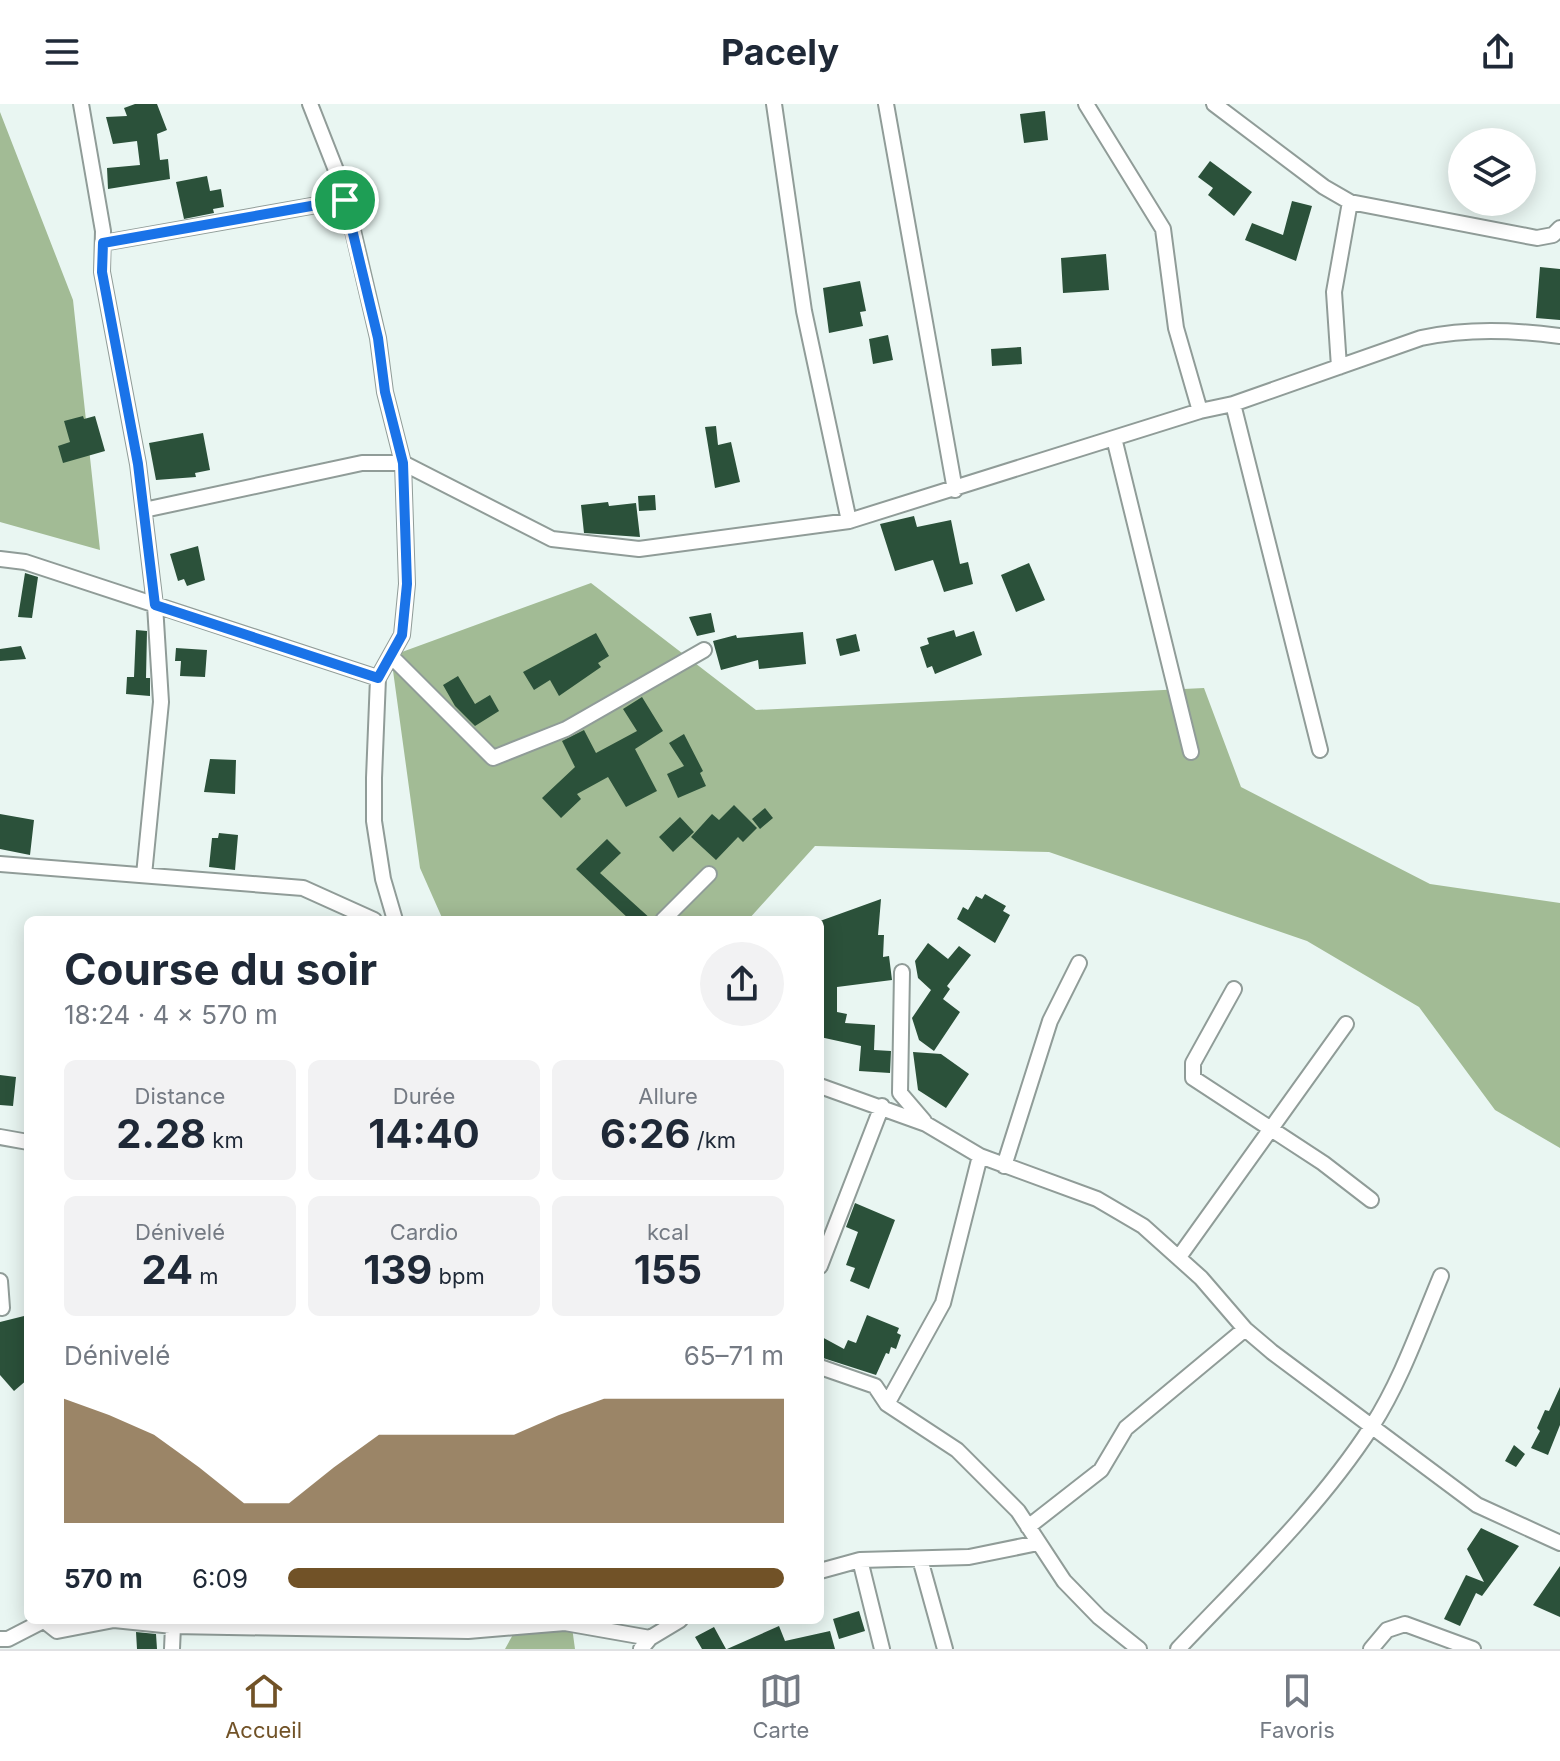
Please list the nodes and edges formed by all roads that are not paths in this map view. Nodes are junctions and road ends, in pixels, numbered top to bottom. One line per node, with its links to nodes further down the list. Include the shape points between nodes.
1 (81, 104): 10 (street)
2 (310, 104): 7 (street)
3 (774, 104): 19 (street, via 804,311)
4 (886, 104): 17 (street)
5 (1086, 104): 14 (street, via 1163,229 1176,328)
6 (1214, 104): 8 (street)
7 (345, 200): 10 (street); 16 (street)
8 (1350, 202): 9 (street, via 1537,238); 12 (street, via 1334,292)
9 (1560, 228)
10 (103, 243): 18 (street, via 102,272)
11 (1560, 336): 12 (street, via 1510,330 1446,332)
12 (1339, 367): 13 (street)
13 (1233, 404): 14 (street); 25 (street)
14 (1200, 411): 15 (street)
15 (1114, 438): 17 (street); 26 (street)
16 (403, 463): 18 (street, via 362,463); 19 (street, via 552,539 596,547 639,549); 23 (street, via 407,584 402,635)
17 (955, 490): 19 (street)
18 (144, 510): 21 (street)
19 (849, 521)
20 (0, 559): 21 (street, via 25,562)
21 (155, 605): 24 (street); 29 (street, via 161,702)
22 (704, 650): 23 (street, via 566,729 493,758)
23 (391, 656): 24 (street)
24 (378, 678): 31 (street, via 374,821)
25 (1320, 750)
26 (1191, 752)
27 (0, 864): 29 (street)
28 (709, 874): 32 (street)
29 (144, 875): 30 (street, via 303,888)
30 (365, 916)
31 (394, 916)
32 (667, 916)
33 (1079, 963): 44 (street, via 1050,1021)
34 (902, 972): 39 (street, via 900,1093)
35 (1234, 989): 40 (street, via 1193,1063 1193,1078)
36 (1346, 1024): 40 (street)
37 (824, 1087): 38 (street)
38 (882, 1106): 39 (street); 46 (street)
39 (926, 1124): 43 (street)
40 (1269, 1128): 45 (street); 47 (street)
41 (0, 1137): 42 (street)
42 (24, 1141)
43 (980, 1156): 44 (street); 53 (street, via 943,1303)
44 (1004, 1166): 47 (street, via 1097,1199 1143,1226)
45 (1371, 1200)
46 (824, 1256)
47 (1179, 1257): 51 (street)
48 (1441, 1276): 54 (street)
49 (0, 1281): 50 (street)
50 (2, 1308)
51 (1245, 1329): 54 (street); 55 (street, via 1126,1428 1101,1470)
52 (824, 1368): 53 (street, via 875,1386)
53 (887, 1404): 55 (street, via 957,1450)
54 (1372, 1426): 57 (street, via 1477,1505); 77 (street, via 1304,1514)
55 (1028, 1527): 56 (street)
56 (1038, 1543): 58 (street, via 981,1556); 76 (street, via 1064,1581)
57 (1560, 1543)
58 (920, 1559): 59 (street); 75 (street)
59 (860, 1560): 60 (street); 74 (street)
60 (824, 1570)
61 (36, 1624): 71 (street)
62 (48, 1624): 63 (street, via 57,1631)
63 (93, 1624)
64 (153, 1624): 70 (street)
65 (208, 1624): 70 (street)
66 (255, 1624): 67 (street, via 468,1631)
67 (553, 1624)
68 (569, 1624): 72 (street)
69 (675, 1624): 72 (street)
70 (173, 1626): 73 (street)
71 (0, 1639)
72 (647, 1645)
73 (172, 1649)
74 (882, 1649)
75 (945, 1649)
76 (1138, 1649)
77 (1178, 1649)
78 (1371, 1649): 79 (street, via 1387,1630 1405,1624)
79 (1473, 1649)

